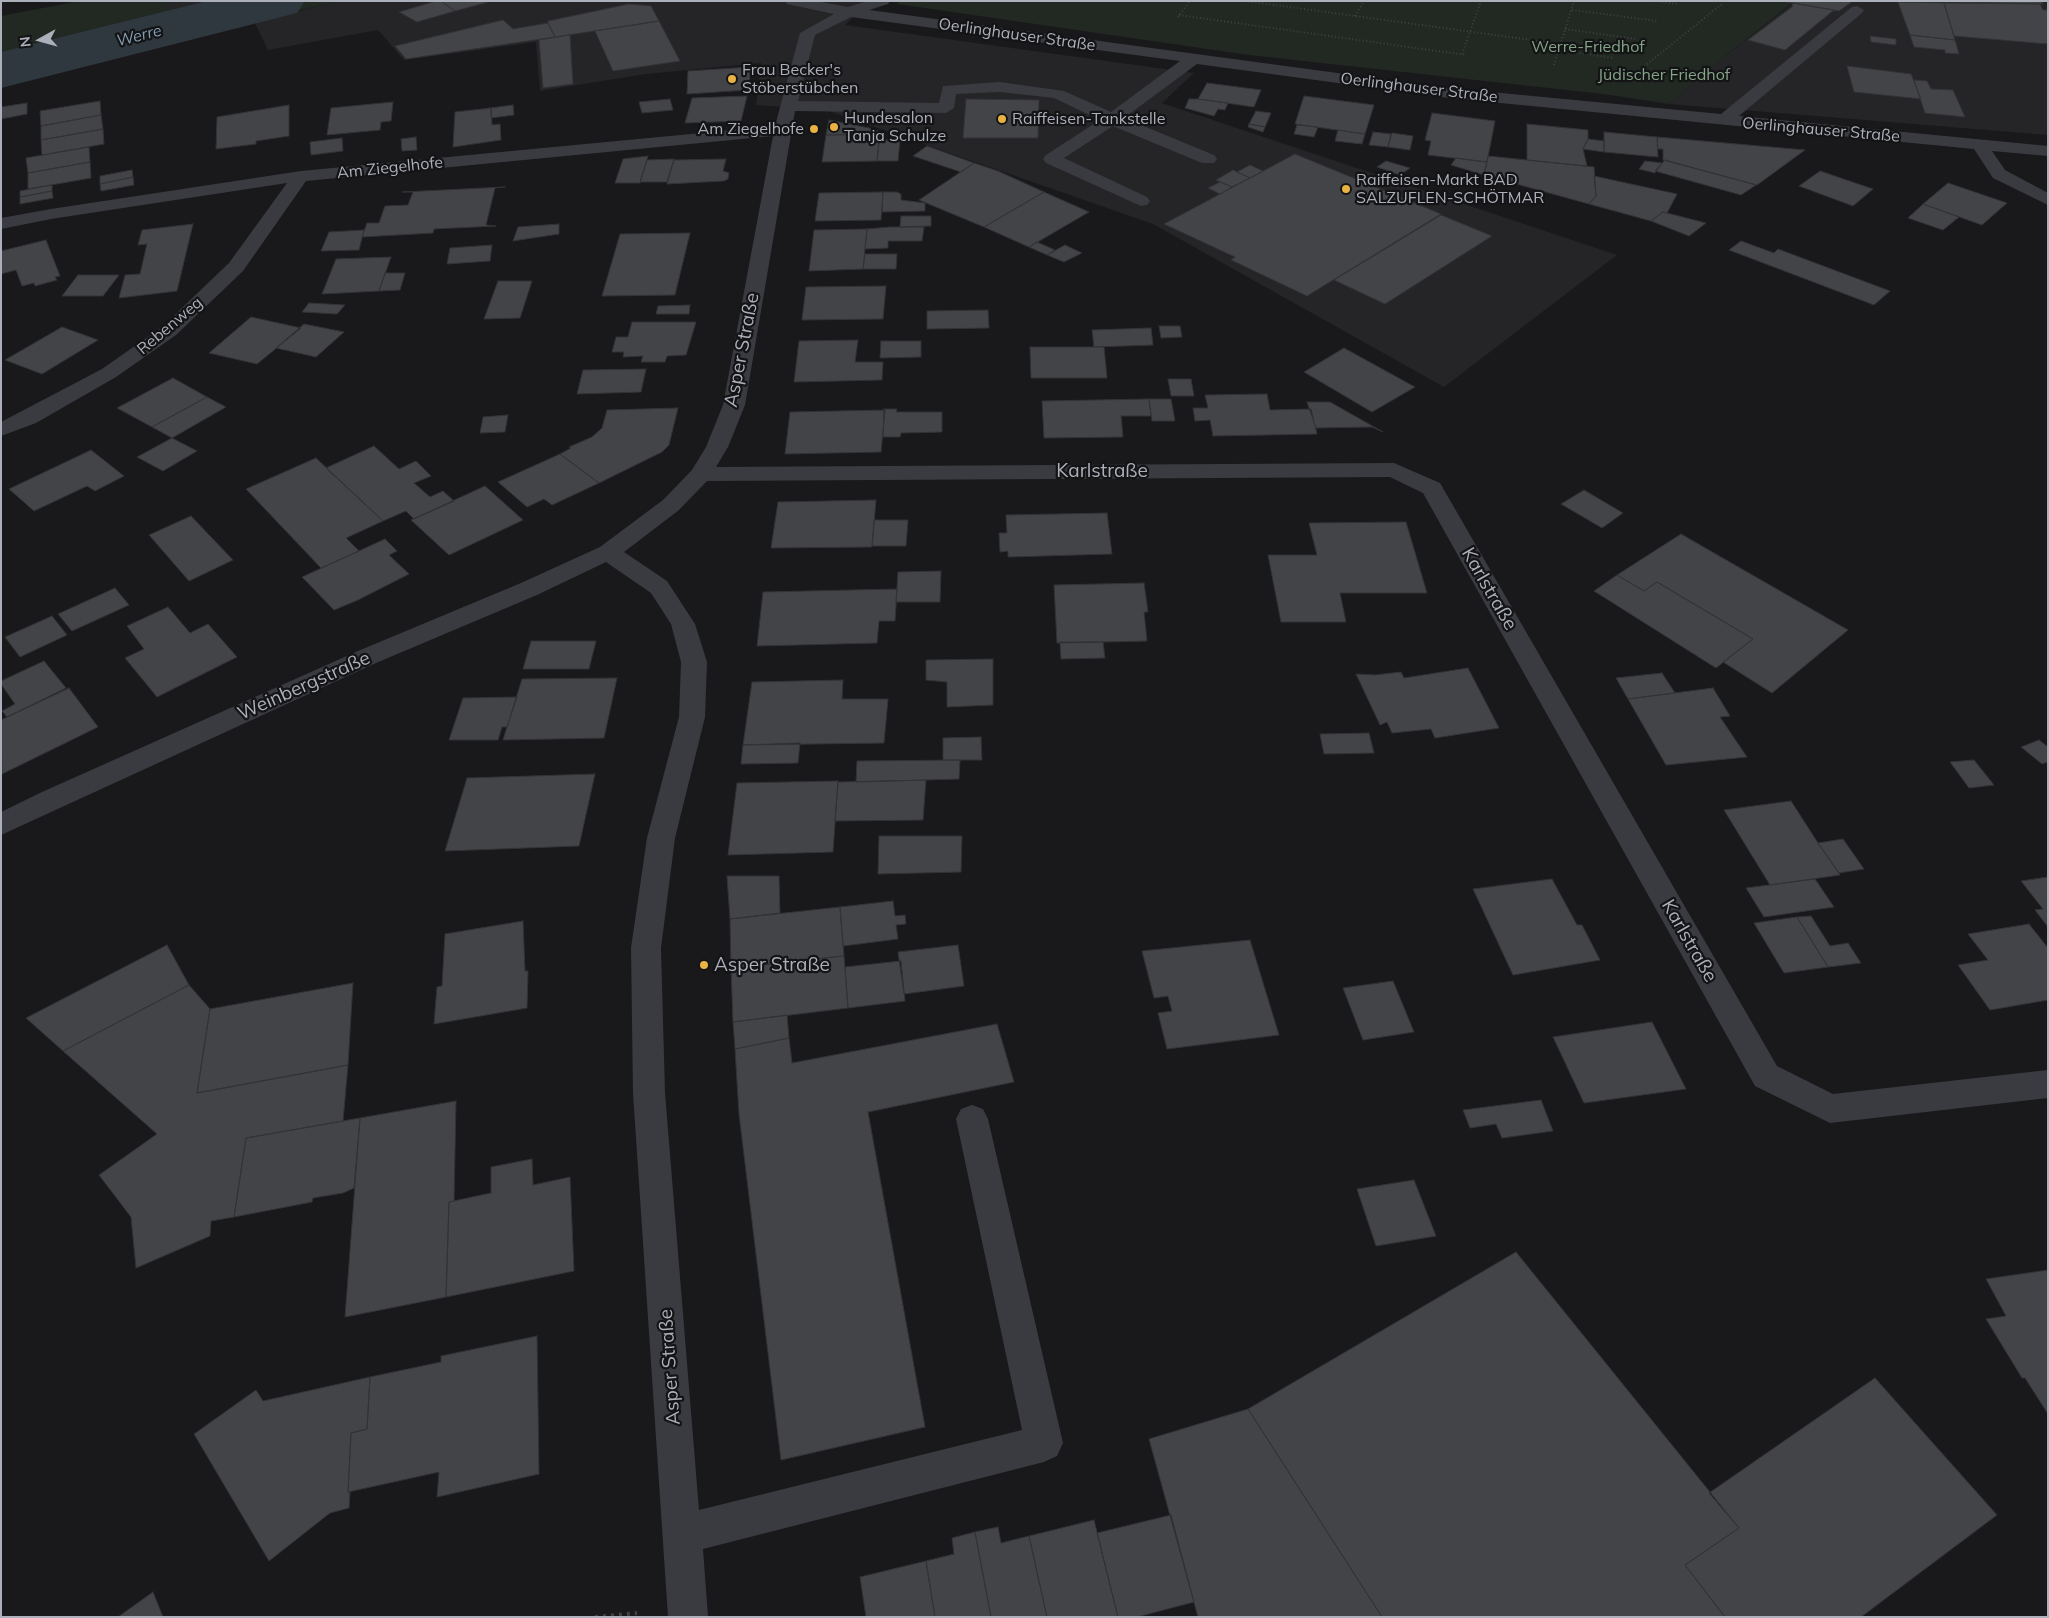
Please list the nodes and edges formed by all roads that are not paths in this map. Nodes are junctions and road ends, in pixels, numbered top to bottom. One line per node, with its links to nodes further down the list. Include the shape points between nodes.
1 (792, 1): 4 (street, Oerlinghauser Straße)
2 (883, 1): 4 (street, Asper Straße)
3 (1857, 10): 8 (street)
4 (849, 12): 5 (street, Oerlinghauser Straße); 6 (street, Asper Straße, via 808,33)
5 (1195, 58): 7 (street); 8 (street, Oerlinghauser Straße, via 1449,93)
6 (787, 106): 7 (street, via 946,108 949,89 1000,87 1058,94); 9 (street, Asper Straße)
7 (1112, 119): 12 (street); 15 (street, via 1052,159)
8 (1724, 121): 10 (street, Oerlinghauser Straße)
9 (782, 130): 13 (street, Am Ziegelhofe); 18 (street, Asper Straße, via 734,405 717,447)
10 (1980, 145): 11 (street, Oerlinghauser Straße); 14 (street, via 1999,174)
11 (2048, 150)
12 (1208, 159)
13 (301, 176): 16 (street, Am Ziegelhofe); 17 (street, Rebenweg, via 236,267 169,331 109,374)
14 (2048, 200)
15 (1141, 201)
16 (1, 224)
17 (1, 430)
18 (701, 474): 19 (street, Asper Straße, via 671,505); 21 (street, Karlstraße, via 1394,470 1432,488 1766,1076 1830,1110)
19 (608, 552): 20 (street, Weinbergstraße, via 529,590 349,665); 23 (street, Asper Straße, via 659,587 683,624 694,662 692,717 661,838 646,948 649,1093)
20 (1, 825)
21 (2048, 1084)
22 (972, 1119): 23 (street, via 1044,1443)
23 (683, 1534): 24 (street, Asper Straße)
24 (682, 1614)

